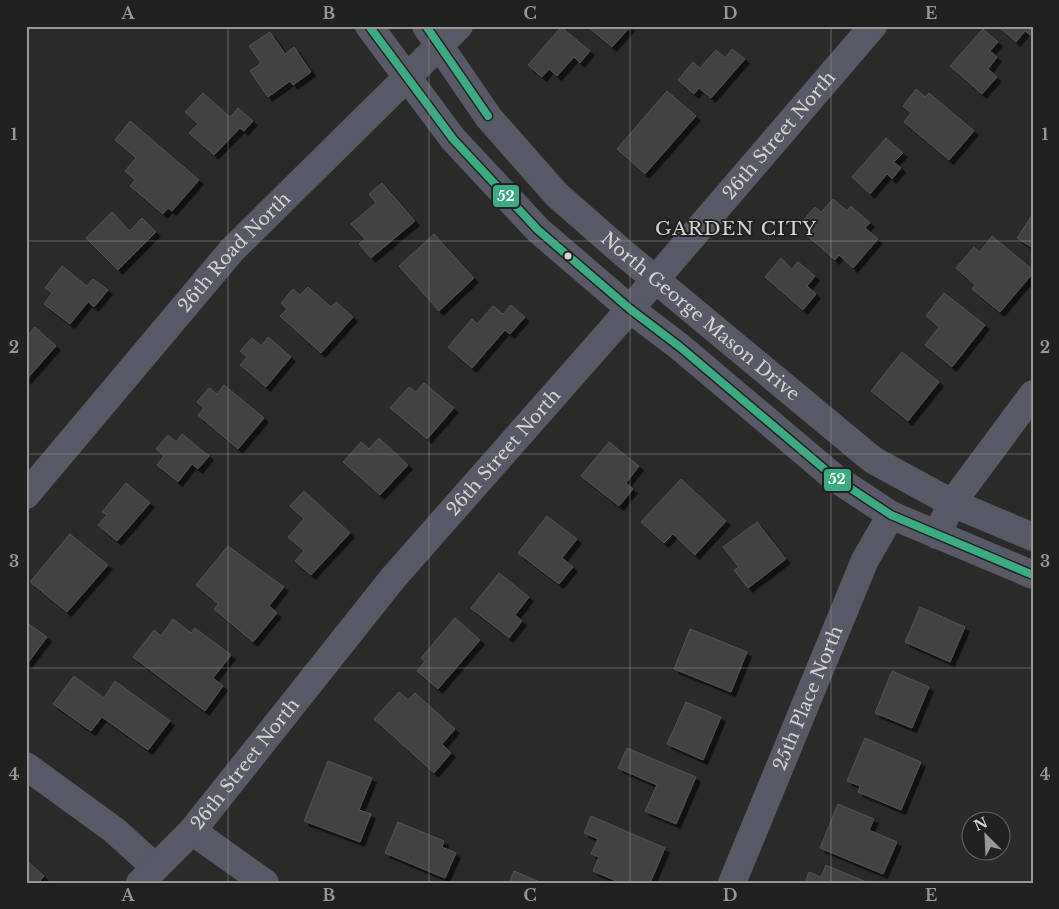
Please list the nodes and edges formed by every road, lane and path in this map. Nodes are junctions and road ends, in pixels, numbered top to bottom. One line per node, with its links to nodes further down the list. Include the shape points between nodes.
1 (369, 26): 5 (street, North George Mason Drive)
2 (459, 26): 4 (street, 26th Road North)
3 (873, 26): 6 (street, 26th Street North)
4 (433, 37): 5 (street, 26th Road North); 6 (street, North George Mason Drive, via 489,118 557,195 621,252)
5 (406, 79): 7 (street, North George Mason Drive, via 452,139 538,230); 9 (street, 26th Road North, via 232,250)
6 (656, 278): 7 (street, 26th Street North); 10 (street, North George Mason Drive, via 872,460)
7 (630, 309): 11 (street, North George Mason Drive, via 835,478); 16 (street, 26th Street North, via 393,578)
8 (1033, 394): 10 (street)
9 (26, 495)
10 (952, 503): 12 (street); 13 (street, North George Mason Drive)
11 (891, 516): 12 (street, North George Mason Drive); 19 (street, 25th Place North, via 865,560)
12 (937, 535): 14 (street, North George Mason Drive)
13 (1033, 537)
14 (1033, 575)
15 (26, 766): 17 (street, via 114,830)
16 (192, 831): 17 (street, 26th Street North); 18 (street)
17 (147, 874)
18 (265, 883)
19 (732, 883)

